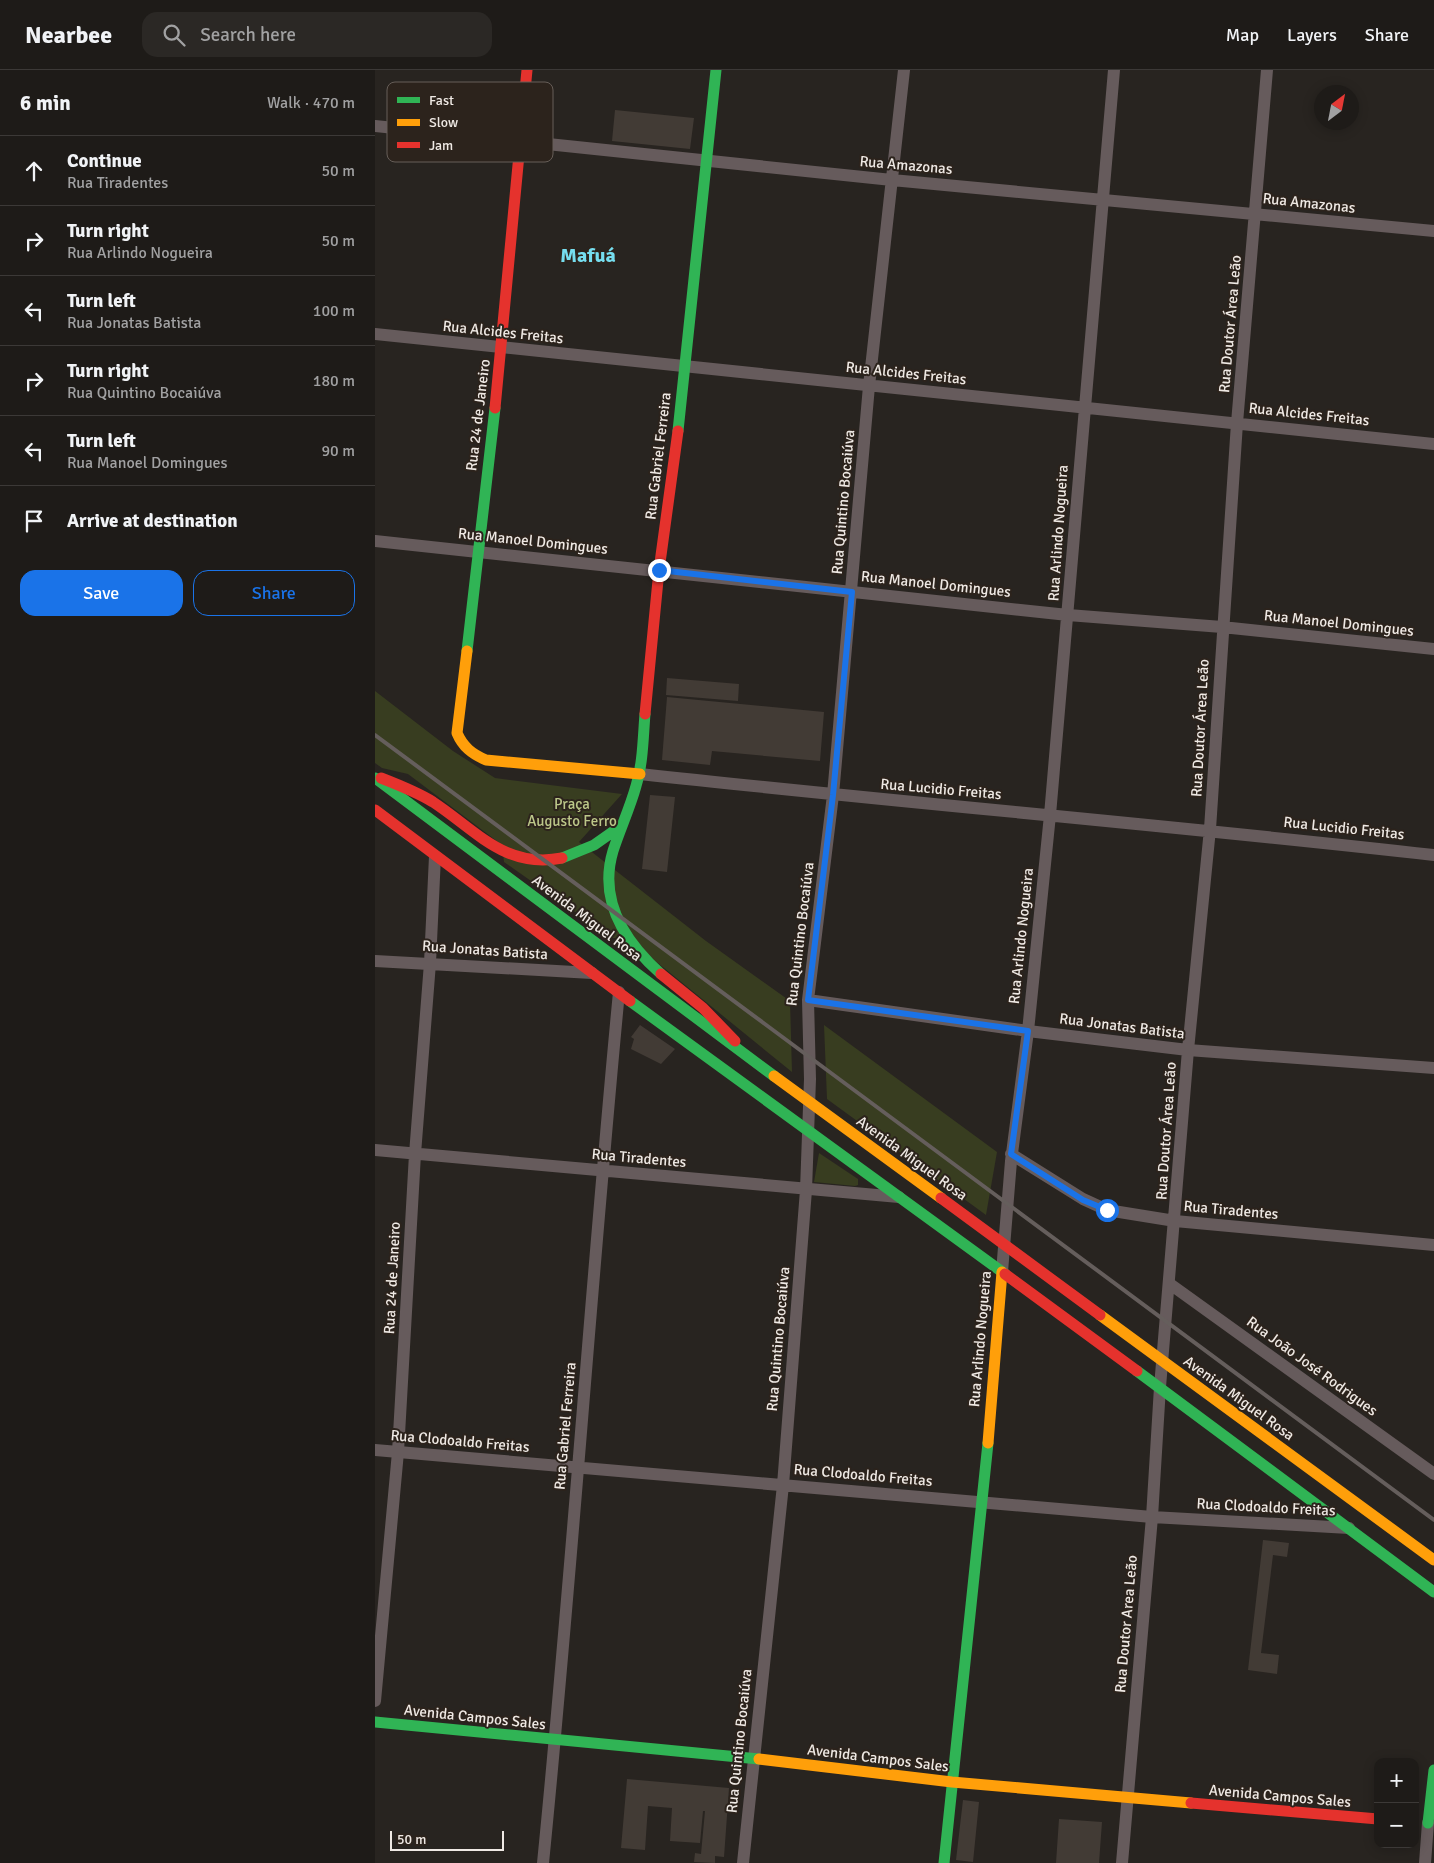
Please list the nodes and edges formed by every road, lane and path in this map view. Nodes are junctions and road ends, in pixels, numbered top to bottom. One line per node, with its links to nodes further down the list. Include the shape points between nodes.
1 (716, 70): 6 (main road, Rua Gabriel Ferreira)
2 (904, 70): 8 (street, Rua Quintino Bocaiúva)
3 (1114, 70): 9 (street, Rua Arlindo Nogueira)
4 (1267, 70): 10 (street, Rua Doutor Área Leão)
5 (553, 144): 6 (street, Rua Amazonas)
6 (705, 160): 8 (street, Rua Amazonas); 14 (main road, Rua Gabriel Ferreira)
7 (518, 162): 13 (main road, Rua 24 de Janeiro)
8 (891, 180): 9 (street, Rua Amazonas); 15 (street, Rua Quintino Bocaiúva)
9 (1103, 198): 10 (street, Rua Amazonas); 16 (street, Rua Arlindo Nogueira)
10 (1256, 214): 11 (street, Rua Amazonas); 17 (street, Rua Doutor Área Leão)
11 (1434, 231)
12 (375, 334): 13 (street, Rua Alcides Freitas)
13 (502, 349): 14 (street, Rua Alcides Freitas); 20 (main road, Rua 24 de Janeiro)
14 (686, 367): 15 (street, Rua Alcides Freitas); 21 (main road, Rua Gabriel Ferreira)
15 (869, 386): 16 (street, Rua Alcides Freitas); 22 (street, Rua Quintino Bocaiúva)
16 (1083, 407): 17 (street, Rua Alcides Freitas); 23 (street, Rua Arlindo Nogueira)
17 (1237, 423): 18 (street, Rua Alcides Freitas); 24 (street, Rua Doutor Área Leão)
18 (1434, 444)
19 (375, 541): 20 (street, Rua Manoel Domingues)
20 (479, 551): 21 (street, Rua Manoel Domingues); 26 (main road, Rua 24 de Janeiro)
21 (659, 570): 22 (street, Rua Manoel Domingues); 27 (main road, Rua Gabriel Ferreira)
22 (852, 592): 23 (street, Rua Manoel Domingues); 29 (street, Rua Quintino Bocaiúva)
23 (1068, 615): 24 (street, Rua Manoel Domingues); 31 (street, Rua Arlindo Nogueira)
24 (1222, 627): 25 (street, Rua Manoel Domingues); 32 (street, Rua Doutor Área Leão)
25 (1434, 649)
26 (457, 733): 27 (main road, Rua Lucidio Freitas, via 459,742 486,760)
27 (640, 774): 29 (street, Rua Lucidio Freitas); 33 (main road, Rua Gabriel Ferreira, via 621,825)
28 (375, 777): 33 (main road, via 423,796 493,846 522,857 558,860); 43 (main road, Avenida Miguel Rosa)
29 (833, 795): 31 (street, Rua Lucidio Freitas); 40 (street, Rua Quintino Bocaiúva)
30 (375, 810): 35 (main road)
31 (1050, 815): 32 (street, Rua Lucidio Freitas); 41 (street, Rua Arlindo Nogueira)
32 (1210, 829): 34 (street, Rua Lucidio Freitas); 42 (street, Rua Doutor Área Leão)
33 (612, 839): 43 (main road, Rua Gabriel Ferreira, via 607,874 608,896 631,946 713,1016)
34 (1434, 855)
35 (435, 856): 37 (street, Rua 24 de Janeiro); 38 (main road)
36 (375, 960): 37 (street, Rua Jonatas Batista)
37 (430, 963): 38 (street, Rua Jonatas Batista); 48 (street, Rua 24 de Janeiro)
38 (592, 973): 39 (main road)
39 (619, 992): 46 (main road); 50 (street, Rua Gabriel Ferreira)
40 (808, 1000): 41 (street, Rua Jonatas Batista); 45 (street, Rua Quintino Bocaiúva)
41 (1028, 1031): 42 (street, Rua Jonatas Batista); 49 (street, Rua Arlindo Nogueira)
42 (1188, 1050): 44 (street, Rua Jonatas Batista); 53 (street, Rua Doutor Área Leão)
43 (746, 1055): 45 (main road, Avenida Miguel Rosa)
44 (1434, 1068)
45 (809, 1101): 46 (street, Rua Quintino Bocaiúva); 54 (main road, Avenida Miguel Rosa)
46 (809, 1130): 51 (street, Rua Quintino Bocaiúva); 52 (main road)
47 (375, 1150): 48 (street, Rua Tiradentes)
48 (415, 1154): 50 (street, Rua Tiradentes); 61 (street, Rua 24 de Janeiro)
49 (1011, 1158): 53 (street, Rua Tiradentes, via 1083,1200 1107,1210); 54 (street, Rua Arlindo Nogueira)
50 (602, 1171): 51 (street, Rua Tiradentes); 62 (street, Rua Gabriel Ferreira)
51 (806, 1190): 52 (street, Rua Tiradentes); 64 (street, Rua Quintino Bocaiúva)
52 (899, 1197): 56 (main road)
53 (1175, 1221): 55 (street, Rua Tiradentes); 57 (street, Rua Doutor Área Leão)
54 (1003, 1244): 56 (street, Rua Arlindo Nogueira); 58 (main road, Avenida Miguel Rosa)
55 (1434, 1245)
56 (1002, 1272): 59 (main road); 65 (main road, Rua Arlindo Nogueira)
57 (1170, 1284): 58 (street, Rua Doutor Área Leão); 63 (street, Rua João José Rodrigues)
58 (1163, 1360): 59 (street, Rua Doutor Área Leão); 68 (main road, Avenida Miguel Rosa)
59 (1160, 1388): 66 (street, Rua Doutor Area Leão); 67 (main road)
60 (375, 1450): 61 (street, Rua Clodoaldo Freitas)
61 (399, 1452): 62 (street, Rua Clodoaldo Freitas); 70 (street, Rua 24 de Janeiro)
62 (578, 1468): 64 (street, Rua Clodoaldo Freitas); 72 (street, Rua Gabriel Ferreira)
63 (1434, 1474)
64 (783, 1485): 65 (street, Rua Clodoaldo Freitas); 73 (street, Rua Quintino Bocaiúva)
65 (983, 1502): 66 (street, Rua Clodoaldo Freitas); 75 (main road, Rua Arlindo Nogueira)
66 (1152, 1517): 67 (street, Rua Clodoaldo Freitas); 76 (street, Rua Doutor Area Leão)
67 (1349, 1528): 69 (main road)
68 (1434, 1560)
69 (1434, 1592)
70 (375, 1701)
71 (375, 1722): 72 (main road, Avenida Campos Sales)
72 (555, 1738): 73 (main road, Avenida Campos Sales); 79 (street, Rua Gabriel Ferreira)
73 (753, 1758): 75 (main road, Avenida Campos Sales); 80 (street, Rua Quintino Bocaiúva)
74 (1434, 1770): 78 (main road)
75 (952, 1782): 76 (main road, Avenida Campos Sales); 81 (main road, Rua Arlindo Nogueira)
76 (1127, 1798): 77 (main road, Avenida Campos Sales); 82 (street, Rua Doutor Area Leão)
77 (1374, 1819)
78 (1431, 1824): 83 (street)
79 (543, 1863)
80 (743, 1863)
81 (944, 1863)
82 (1122, 1863)
83 (1425, 1863)

